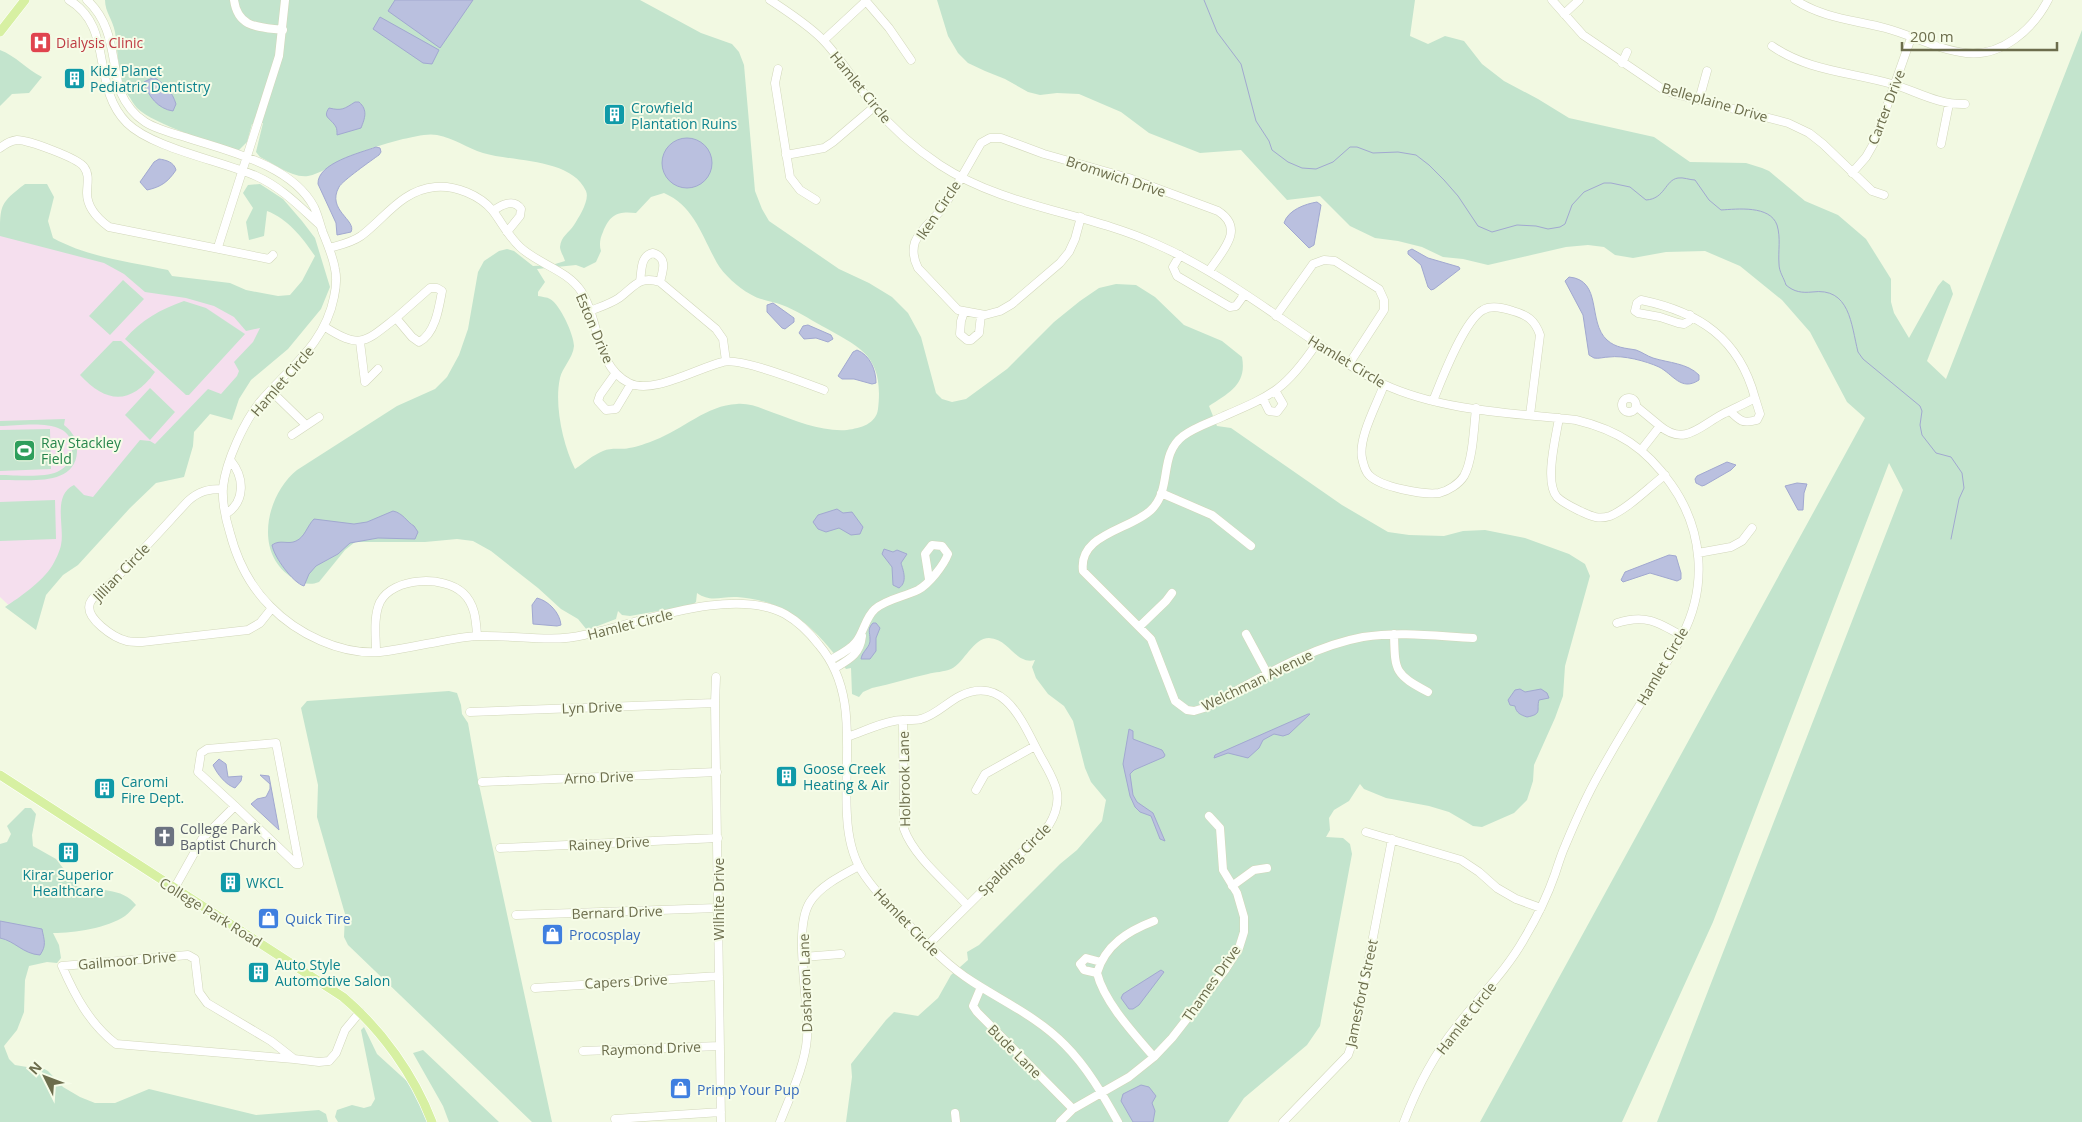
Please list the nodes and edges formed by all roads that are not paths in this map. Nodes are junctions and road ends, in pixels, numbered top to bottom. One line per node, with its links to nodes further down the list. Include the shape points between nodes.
1 (25, 0): 15 (main road)
2 (69, 0): 16 (street, Hamlet Circle, via 89,18)
3 (87, 0): 14 (street, Hamlet Circle, via 99,13)
4 (234, 0): 13 (street, via 238,16 246,22 256,27)
5 (285, 0): 13 (street)
6 (770, 0): 18 (street, Hamlet Circle)
7 (866, 0): 18 (street); 21 (street)
8 (1552, 0): 12 (street, Belleplaine Drive)
9 (1579, 0): 12 (street)
10 (1795, 0): 17 (street, via 1827,16 1890,29)
11 (2048, 0): 17 (street, via 2025,32 1981,53 1966,53)
12 (1564, 14): 22 (street, Belleplaine Drive, via 1583,35)
13 (283, 30): 33 (street, via 274,74)
14 (108, 31): 16 (street); 33 (street, Hamlet Circle, via 120,91 142,121 151,127)
15 (0, 32)
16 (96, 34): 34 (street, Hamlet Circle, via 107,91 128,124 148,137)
17 (1911, 38): 25 (street, Carter Drive)
18 (824, 40): 29 (street, Hamlet Circle)
19 (1772, 46): 25 (street, via 1807,65)
20 (1627, 52): 22 (street)
21 (911, 60)
22 (1622, 63): 26 (street, Belleplaine Drive, via 1661,88)
23 (778, 69): 32 (street, via 775,83)
24 (1707, 71): 26 (street)
25 (1895, 85): 27 (street); 35 (street, Carter Drive, via 1874,143)
26 (1699, 100): 35 (street, Belleplaine Drive, via 1788,123 1809,133)
27 (1949, 104): 28 (street); 30 (street)
28 (1965, 104)
29 (874, 107): 32 (street, via 824,148); 36 (street, Hamlet Circle, via 916,147)
30 (1941, 144)
31 (0, 148): 43 (street, via 18,140 77,160 85,167 90,206 97,218 109,227)
32 (786, 155): 38 (street, via 794,184)
33 (246, 157): 34 (street); 41 (street, Hamlet Circle, via 295,185 315,209)
34 (242, 170): 41 (street, Hamlet Circle, via 280,189); 43 (street)
35 (1852, 173): 37 (street, Belleplaine Drive, via 1872,191)
36 (961, 176): 40 (street, Hamlet Circle, via 1031,205); 47 (street, Bromwich Drive, via 981,142 1002,138 1174,194 1227,217 1231,237); 53 (street, Iken Circle, via 942,208 919,235 913,253 918,268 958,310)
37 (1884, 196)
38 (816, 200)
39 (492, 211): 42 (street, Eston Drive); 42 (street, via 504,204 513,202 519,205 520,216); 44 (street, Eston Drive, via 474,196 457,189 436,187 420,190 404,197 360,236 347,244)
40 (1081, 217): 46 (street, Hamlet Circle); 54 (street, Iken Circle, via 1075,239 1060,263 1012,304 1000,311)
41 (320, 226): 44 (street, Hamlet Circle)
42 (507, 232): 52 (street, Eston Drive, via 519,247 571,280)
43 (218, 248): 45 (street, via 269,259)
44 (329, 248): 59 (street, Hamlet Circle, via 336,283)
45 (273, 255)
46 (1180, 255): 47 (street, Hamlet Circle); 50 (street, via 1173,267 1177,276 1230,307 1236,306)
47 (1209, 271): 50 (street, Hamlet Circle)
48 (640, 281): 49 (street, via 651,279); 49 (street, via 644,258 653,253 664,264); 52 (street, via 620,297)
49 (660, 282): 62 (street, via 716,329 723,339)
50 (1244, 295): 56 (street, Hamlet Circle)
51 (1664, 305): 55 (street); 57 (street); 57 (street, via 1641,300 1636,303 1638,313)
52 (590, 311): 65 (street, Eston Drive)
53 (964, 312): 54 (street, Iken Circle); 54 (street, via 959,330 967,340 979,334)
54 (981, 315)
55 (1690, 315): 57 (street, via 1684,324); 71 (street, via 1714,331 1734,351 1750,378)
56 (1276, 316): 61 (street, Hamlet Circle); 63 (street, via 1313,264 1324,260 1335,261 1379,289 1384,310)
57 (1660, 317)
58 (396, 318): 58 (street, via 430,288 442,291 426,338 419,342); 60 (street)
59 (325, 327): 60 (street, via 344,339); 69 (street, Hamlet Circle, via 298,364)
60 (360, 342): 64 (street, via 365,382)
61 (1317, 343): 63 (street, Hamlet Circle); 70 (street, Welchman Avenue, via 1302,365)
62 (726, 361): 66 (street, Eston Drive, via 658,385); 68 (street, via 761,368)
63 (1349, 364): 67 (street, Hamlet Circle)
64 (378, 369)
65 (615, 374): 66 (street, Eston Drive); 66 (street, Eston Drive, via 598,401 606,410 616,409)
66 (631, 384)
67 (1384, 385): 73 (street, Hamlet Circle); 75 (street, via 1362,443 1361,456 1370,476 1397,487 1440,493 1463,478 1468,467)
68 (824, 390)
69 (271, 391): 80 (street); 84 (street, Hamlet Circle, via 258,404 243,429)
70 (1276, 392): 72 (street, Welchman Avenue); 72 (street, via 1283,404 1277,412 1269,411)
71 (1755, 398): 76 (street); 76 (street, via 1760,414 1757,420 1740,422)
72 (1263, 399): 87 (street, Welchman Avenue, via 1176,442 1168,458)
73 (1434, 401): 75 (street, Hamlet Circle); 77 (street, via 1451,354 1475,316 1492,307 1501,308 1528,316 1537,325 1540,335)
74 (1637, 406): 81 (street)
75 (1476, 408): 77 (street, Hamlet Circle)
76 (1730, 411): 81 (street, via 1691,433 1680,435)
77 (1530, 415): 79 (street, Hamlet Circle)
78 (319, 417): 80 (street)
79 (1559, 418): 83 (street, Hamlet Circle, via 1595,424); 85 (street, via 1552,486 1558,497 1576,510 1597,519 1608,517)
80 (306, 425): 82 (street)
81 (1660, 426): 83 (street)
82 (292, 435)
83 (1642, 449): 85 (street, Hamlet Circle)
84 (231, 461): 86 (street, Hamlet Circle); 88 (street, via 242,482 240,498)
85 (1665, 474): 91 (street, Hamlet Circle, via 1686,509)
86 (223, 489): 88 (street, Hamlet Circle); 94 (street, Jillian Circle, via 196,493 128,566 94,596 89,604 90,613 114,636 142,642 248,630 260,623)
87 (1162, 493): 90 (street, via 1212,515); 96 (street, Welchman Avenue, via 1152,510 1093,543 1083,556 1083,571)
88 (226, 514): 94 (street, Hamlet Circle, via 236,554)
89 (1752, 528): 91 (street, via 1742,542)
90 (1252, 546)
91 (1698, 553): 101 (street, Hamlet Circle, via 1700,572 1695,604)
92 (929, 579): 97 (street, via 918,589 881,604 868,616)
93 (1172, 593): 96 (street)
94 (272, 608): 103 (street, Hamlet Circle, via 320,640)
95 (1617, 623): 101 (street, via 1632,618 1645,619)
96 (1139, 627): 106 (street, Welchman Avenue, via 1151,639 1176,701 1187,710 1204,708)
97 (863, 630): 104 (street, via 856,643); 105 (street, via 861,646 854,657)
98 (1246, 634): 106 (street)
99 (1394, 634): 102 (street, Welchman Avenue); 106 (street, Welchman Avenue, via 1337,643); 108 (street, via 1397,669 1402,677)
100 (477, 635): 103 (street, Hamlet Circle); 103 (street, via 474,611 464,593 456,587 444,582 404,584 389,592 379,605); 104 (street, Hamlet Circle, via 546,640 578,637 711,604 740,603 770,607 790,616 808,631)
101 (1682, 636): 130 (street, Hamlet Circle, via 1598,776 1564,847)
102 (1473, 638)
103 (376, 652)
104 (830, 660): 105 (street, Hamlet Circle)
105 (834, 668): 112 (street, Hamlet Circle, via 845,699)
106 (1268, 675)
107 (716, 677): 109 (street, Wilhite Drive)
108 (1428, 692)
109 (714, 703): 110 (street, Lyn Drive); 114 (street, Wilhite Drive)
110 (470, 712)
111 (903, 720): 112 (street, Spalding Circle); 113 (street, Spalding Circle, via 920,719 960,696 986,691 1001,695 1012,707); 128 (street, Holbrook Lane, via 904,829 915,850)
112 (847, 738): 124 (street, Hamlet Circle, via 846,810 849,840)
113 (1035, 746): 117 (street, via 986,774); 128 (street, Spalding Circle, via 1058,793 1055,815 1049,825)
114 (717, 772): 116 (street, Arno Drive); 121 (street, Wilhite Drive)
115 (0, 775): 127 (main road, College Park Road)
116 (482, 782)
117 (976, 790)
118 (234, 806): 118 (street, via 198,772 201,753 207,749 276,742 299,864); 127 (street, via 202,839)
119 (1209, 816): 126 (street, Thames Drive, via 1220,828 1223,870)
120 (1366, 832): 122 (street)
121 (718, 838): 123 (street, Rainey Drive); 129 (street, Wilhite Drive)
122 (1392, 839): 130 (street, via 1461,860 1497,888); 157 (street, Jamesford Street, via 1348,1055)
123 (500, 848)
124 (858, 866): 133 (street, Hamlet Circle, via 873,887); 135 (street, Dasharon Lane, via 837,878 810,902 804,917)
125 (1267, 868): 126 (street, via 1254,870)
126 (1232, 886): 144 (street, Thames Drive, via 1244,917 1239,948)
127 (174, 889): 141 (main road, College Park Road, via 336,993)
128 (967, 905): 133 (street, Spalding Circle)
129 (718, 908): 131 (street, Bernard Drive); 138 (street, Wilhite Drive)
130 (1541, 908): 158 (street, Hamlet Circle, via 1500,975 1435,1057 1415,1092)
131 (516, 915)
132 (1154, 921): 136 (street, via 1138,927 1114,944)
133 (928, 944): 139 (street, Hamlet Circle, via 942,960)
134 (841, 954): 135 (street)
135 (803, 957): 151 (street, Dasharon Lane, via 807,1041)
136 (1101, 962): 137 (street); 137 (street, via 1086,958 1080,964 1084,970)
137 (1098, 973): 144 (street, via 1105,992 1120,1015)
138 (719, 976): 140 (street, Capers Drive); 142 (street, Wilhite Drive)
139 (981, 987): 146 (street, Hamlet Circle, via 1052,1032); 147 (street, Bude Lane, via 973,1006 976,1012)
140 (535, 988)
141 (360, 1012): 145 (street, Gailmoor Drive, via 345,1030 330,1061); 152 (main road, College Park Road, via 408,1071)
142 (720, 1046): 143 (street, Raymond Drive); 148 (street, Wilhite Drive)
143 (583, 1051)
144 (1154, 1057): 146 (street, Thames Drive, via 1129,1077)
145 (294, 1059): 145 (street, Gailmoor Drive, via 271,1041 206,1003 198,992 195,959 188,955 62,966 75,996 88,1015 116,1044)
146 (1101, 1092): 147 (street, Thames Drive); 156 (street, Hamlet Circle)
147 (1073, 1109): 155 (street, Thames Drive)
148 (721, 1112): 150 (street); 153 (street, Wilhite Drive)
149 (955, 1113): 154 (street)
150 (615, 1119)
151 (784, 1121)
152 (432, 1122)
153 (721, 1122)
154 (956, 1122)
155 (1060, 1122)
156 (1118, 1122)
157 (1283, 1122)
158 (1404, 1122)

